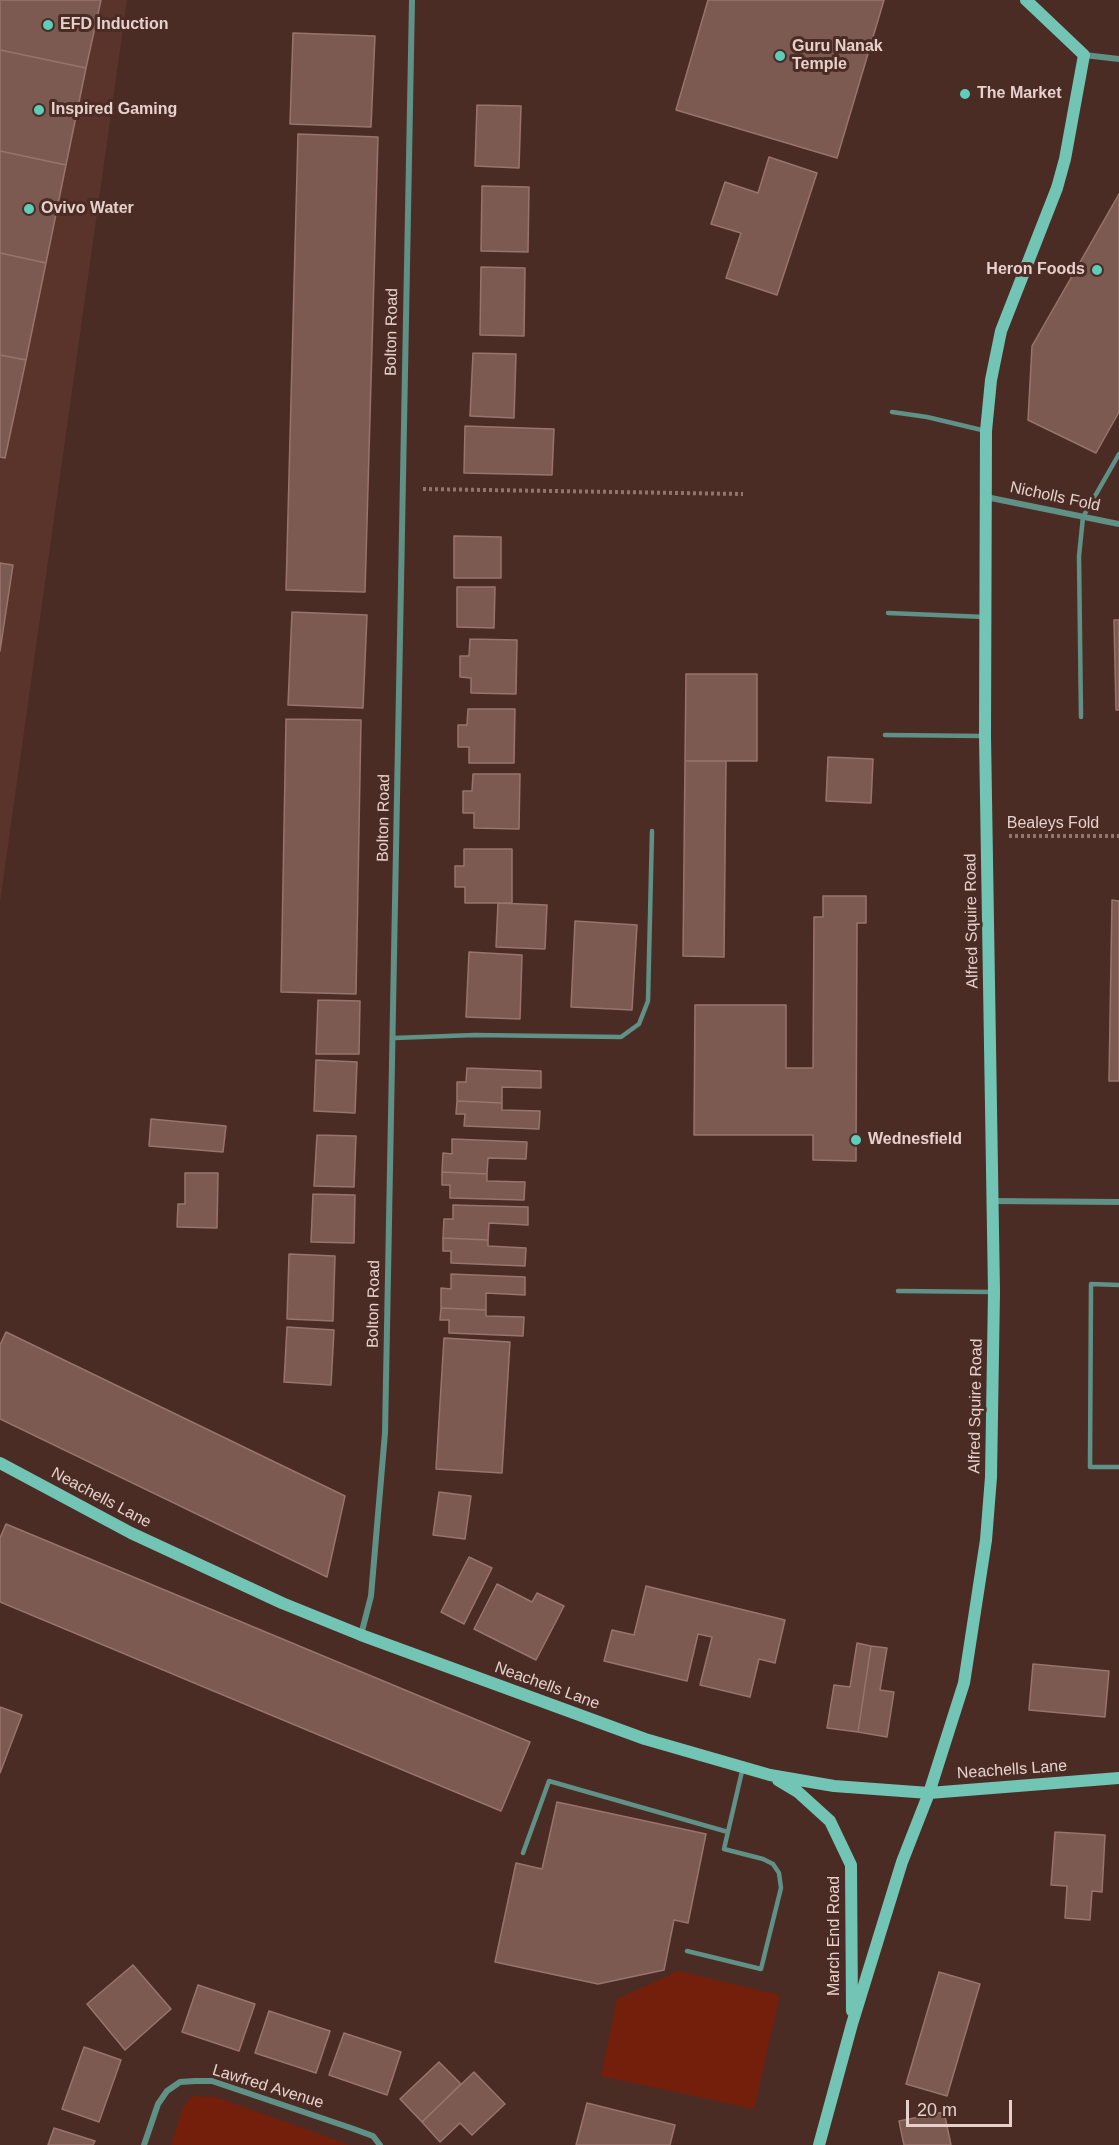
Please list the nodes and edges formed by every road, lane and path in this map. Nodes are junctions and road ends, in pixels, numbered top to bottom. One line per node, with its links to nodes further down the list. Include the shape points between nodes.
1 (412, 0): 8 (street, Bolton Road)
2 (1026, 0): 3 (street)
3 (1083, 55): 4 (street); 6 (street, Alfred Squire Road, via 1057,188 1001,331)
4 (1119, 59)
5 (892, 412): 6 (lane)
6 (986, 431): 10 (street, Alfred Squire Road)
7 (1119, 454): 11 (lane)
8 (403, 488): 9 (path); 21 (street, Bolton Road)
9 (743, 494)
10 (985, 497): 11 (street, Nicholls Fold); 14 (street, Alfred Squire Road)
11 (1083, 517): 12 (street, Nicholls Fold); 15 (lane, via 1079,556)
12 (1119, 525)
13 (888, 613): 14 (lane)
14 (985, 616): 17 (street, Alfred Squire Road)
15 (1081, 717)
16 (885, 735): 17 (lane)
17 (985, 736): 19 (street, Alfred Squire Road)
18 (652, 831): 21 (lane, via 648,1001 639,1024 621,1037)
19 (987, 836): 20 (path, Bealeys Fold); 22 (street, Alfred Squire Road)
20 (1119, 836)
21 (394, 1038): 29 (street, Bolton Road, via 385,1433 371,1596)
22 (991, 1201): 23 (street); 26 (street, Alfred Squire Road)
23 (1119, 1202)
24 (1119, 1285): 28 (lane, via 1092,1284 1090,1467)
25 (898, 1291): 26 (lane)
26 (994, 1292): 33 (street, Alfred Squire Road, via 986,1540 964,1683)
27 (0, 1464): 29 (street, Neachells Lane, via 131,1533)
28 (1119, 1467)
29 (361, 1635): 30 (street, Neachells Lane, via 645,1739)
30 (743, 1767): 31 (street, Neachells Lane); 34 (lane)
31 (770, 1775): 33 (street, Neachells Lane, via 834,1786); 37 (street, March End Road, via 798,1792 830,1821 851,1865)
32 (1119, 1778): 33 (street, Neachells Lane)
33 (929, 1793): 37 (street, March End Road, via 902,1862)
34 (728, 1832): 35 (lane, via 549,1781); 36 (lane, via 724,1849 763,1859 779,1874 781,1888 761,1969)
35 (523, 1852)
36 (687, 1951)
37 (852, 2024): 40 (street, March End Road)
38 (144, 2145): 39 (street, Lawfred Avenue, via 158,2104 167,2091 180,2082 195,2081 212,2081 351,2128 373,2136)
39 (380, 2145)
40 (819, 2145)

